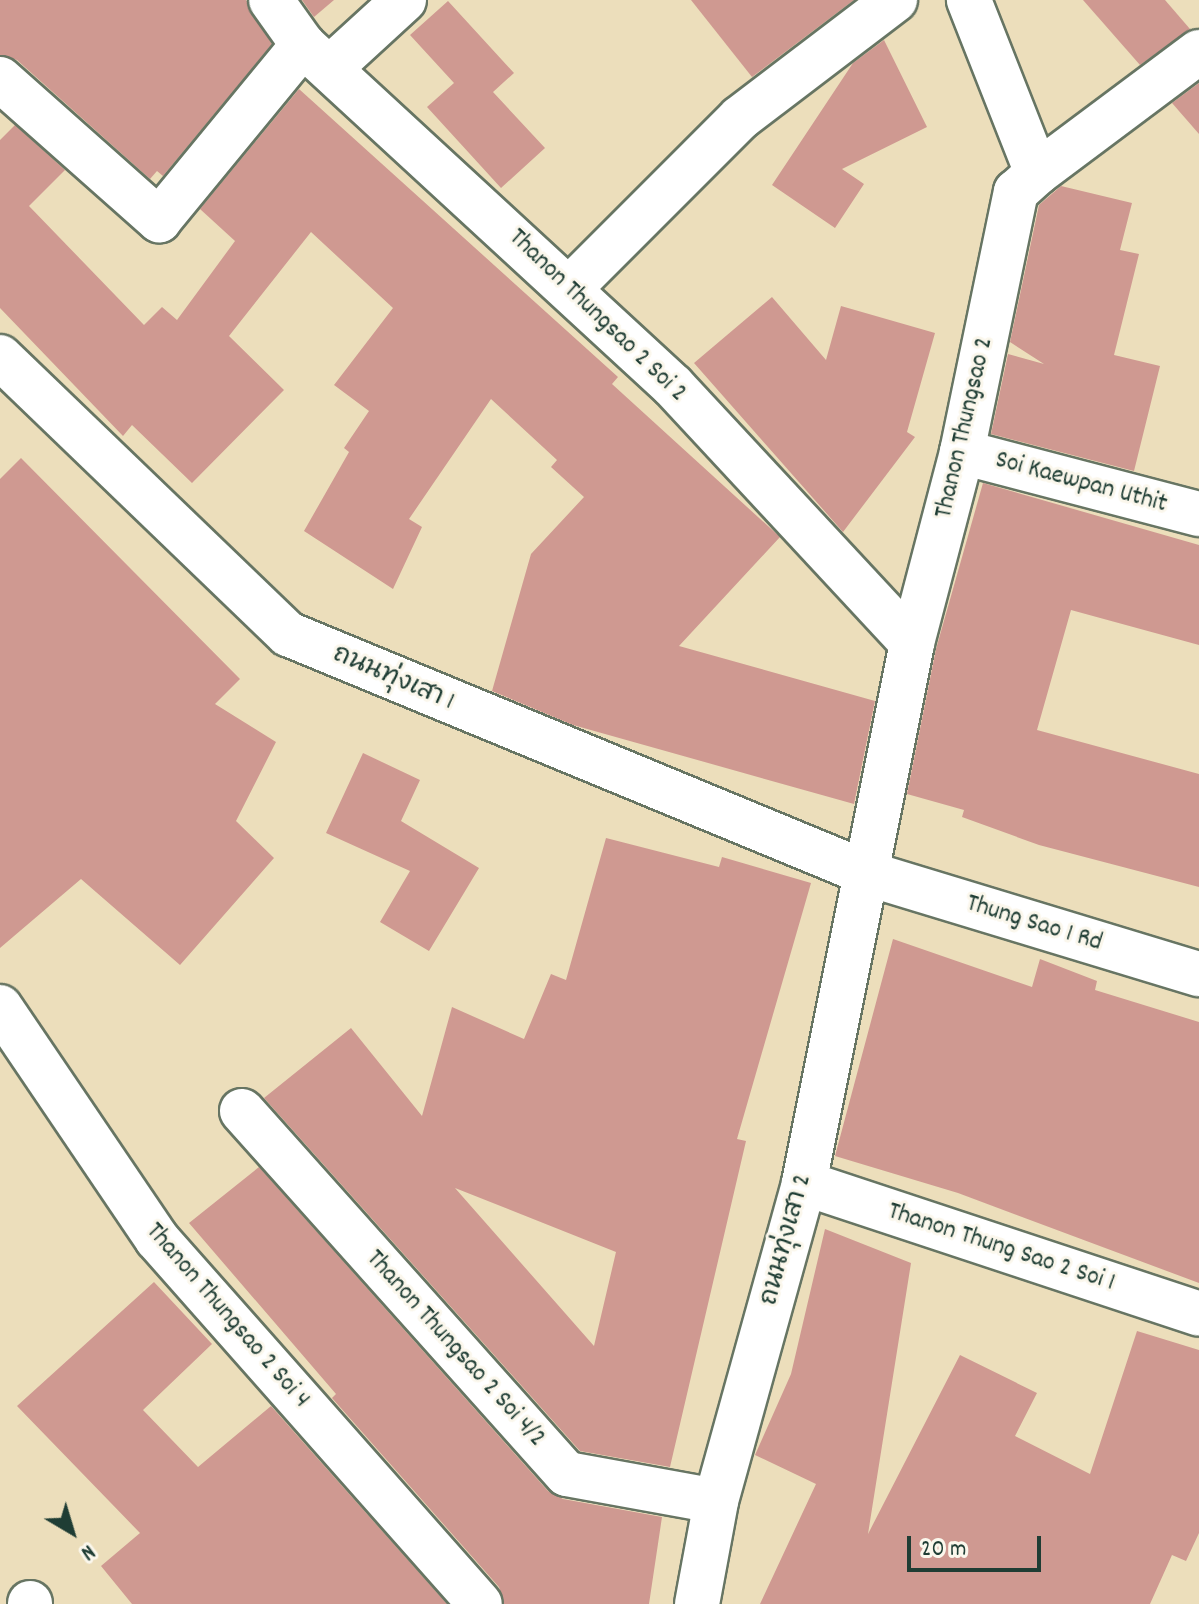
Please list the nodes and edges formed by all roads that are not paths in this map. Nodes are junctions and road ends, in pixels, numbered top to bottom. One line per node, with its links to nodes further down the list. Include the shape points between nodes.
1 (271, 0): 6 (street, Thanon Thungsao 2 Soi 2)
2 (404, 0): 6 (street)
3 (895, 0): 9 (street, via 740,118)
4 (969, 0): 8 (street)
5 (1199, 52): 8 (street, Thanon Thungsao 2)
6 (317, 56): 7 (street, via 159,220); 9 (street, Thanon Thungsao 2 Soi 2)
7 (0, 79)
8 (1037, 173): 11 (street, Thanon Thungsao 2, via 1016,192)
9 (570, 288): 13 (street, Thanon Thungsao 2 Soi 2, via 673,386)
10 (0, 357): 14 (street, ถนนทุ่งเสา 1, via 288,634)
11 (962, 452): 12 (street, Soi Kaewpan Uthit); 13 (street, Thanon Thungsao 2)
12 (1199, 514)
13 (912, 643): 14 (street, Thanon Thungsao 2)
14 (869, 874): 15 (street, Thung Sao 1 Rd); 18 (street, ถนนทุ่งเสา 2)
15 (1199, 974)
16 (1, 1010): 21 (street, Thanon Thungsao 2 Soi 4, via 157,1239)
17 (242, 1111): 20 (street, Thanon Thungsao 2 Soi 4/2, via 567,1474)
18 (804, 1183): 19 (street, Thanon Thung Sao 2 Soi 1); 20 (street, ถนนทุ่งเสา 2)
19 (1199, 1314)
20 (716, 1501): 22 (street, ถนนทุ่งเสา 2)
21 (480, 1604)
22 (697, 1604)

